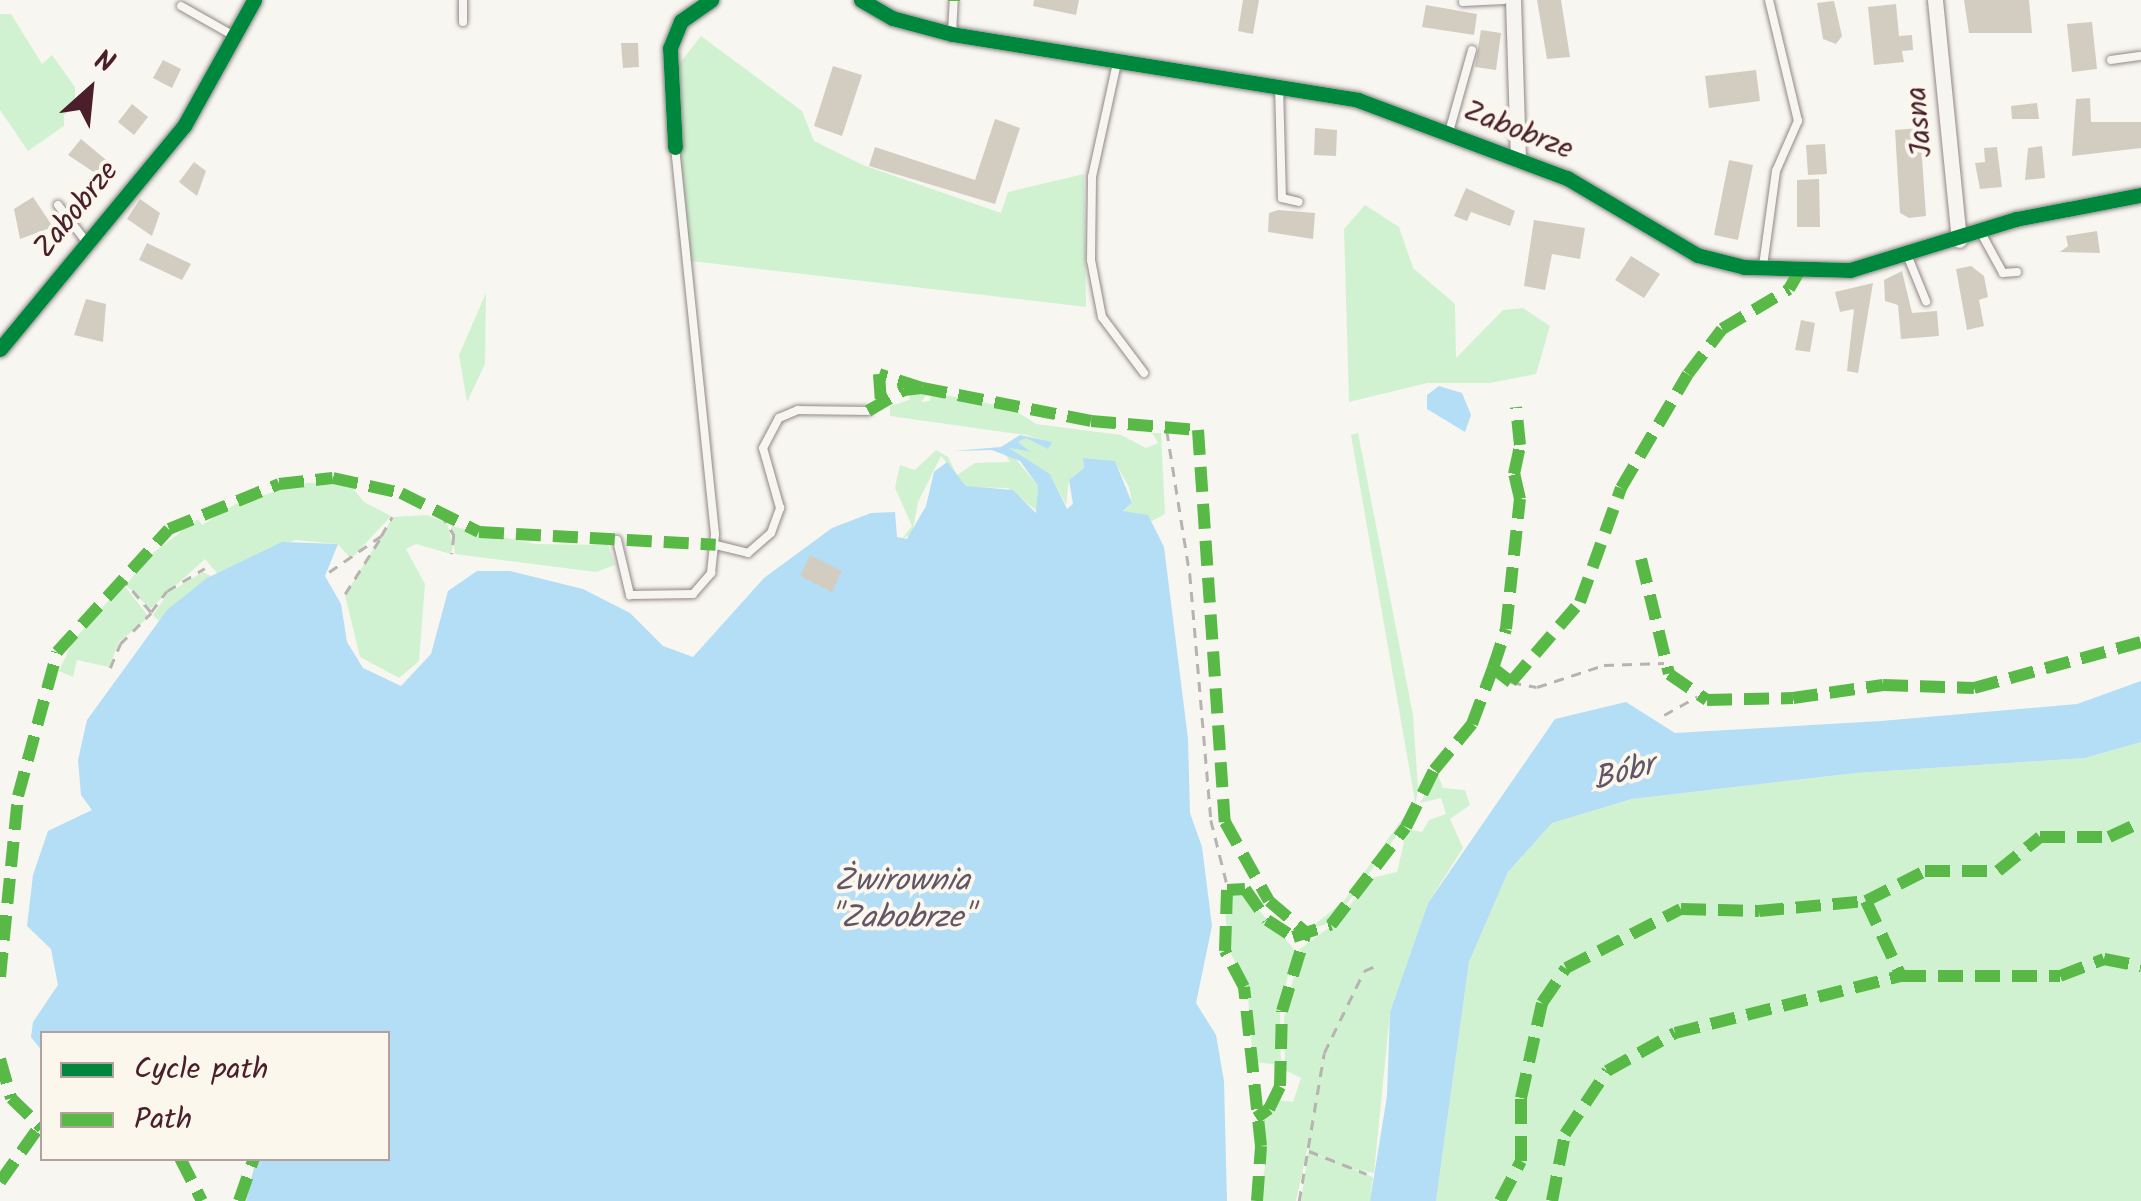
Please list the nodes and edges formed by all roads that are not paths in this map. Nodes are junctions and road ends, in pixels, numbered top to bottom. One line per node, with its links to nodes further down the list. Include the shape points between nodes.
1 (254, 0): 14 (street, Zabobrze)
2 (462, 0): 12 (lane)
3 (711, 0): 21 (street, via 681,21 670,48)
4 (860, 0): 13 (street, Zabobrze, via 892,18)
5 (1504, 0): 10 (lane)
6 (1513, 0): 22 (street)
7 (1769, 0): 30 (lane, via 1798,121 1776,171)
8 (1935, 0): 28 (street, Jasna)
9 (954, 1): 13 (lane)
10 (1464, 2)
11 (181, 6): 14 (lane)
12 (463, 22)
13 (952, 34): 17 (street, Zabobrze)
14 (236, 37): 27 (street, Zabobrze, via 184,126)
15 (1472, 50): 20 (lane)
16 (2141, 56): 18 (lane)
17 (1118, 58): 19 (street, Zabobrze); 34 (lane, via 1092,177 1091,260 1102,317)
18 (2111, 60)
19 (1279, 83): 20 (street, Zabobrze, via 1358,100); 24 (lane, via 1282,198)
20 (1448, 134): 22 (street, Zabobrze)
21 (675, 147): 37 (lane)
22 (1518, 160): 30 (street, Zabobrze, via 1588,189 1696,255)
23 (2141, 195): 26 (street, Zabobrze)
24 (1299, 202)
25 (58, 205): 27 (lane)
26 (1980, 231): 28 (street, Zabobrze); 31 (lane, via 2004,273)
27 (84, 240): 33 (street, Zabobrze)
28 (1959, 240): 29 (street, Zabobrze)
29 (1908, 257): 30 (street, Zabobrze, via 1827,273); 32 (lane)
30 (1762, 269)
31 (2017, 272)
32 (1926, 301)
33 (0, 349)
34 (1144, 372)
35 (868, 411): 37 (lane, via 798,410 779,418 763,448 780,508 772,532 748,553)
36 (618, 540): 37 (lane, via 621,574 635,597 701,590)
37 (716, 545)

